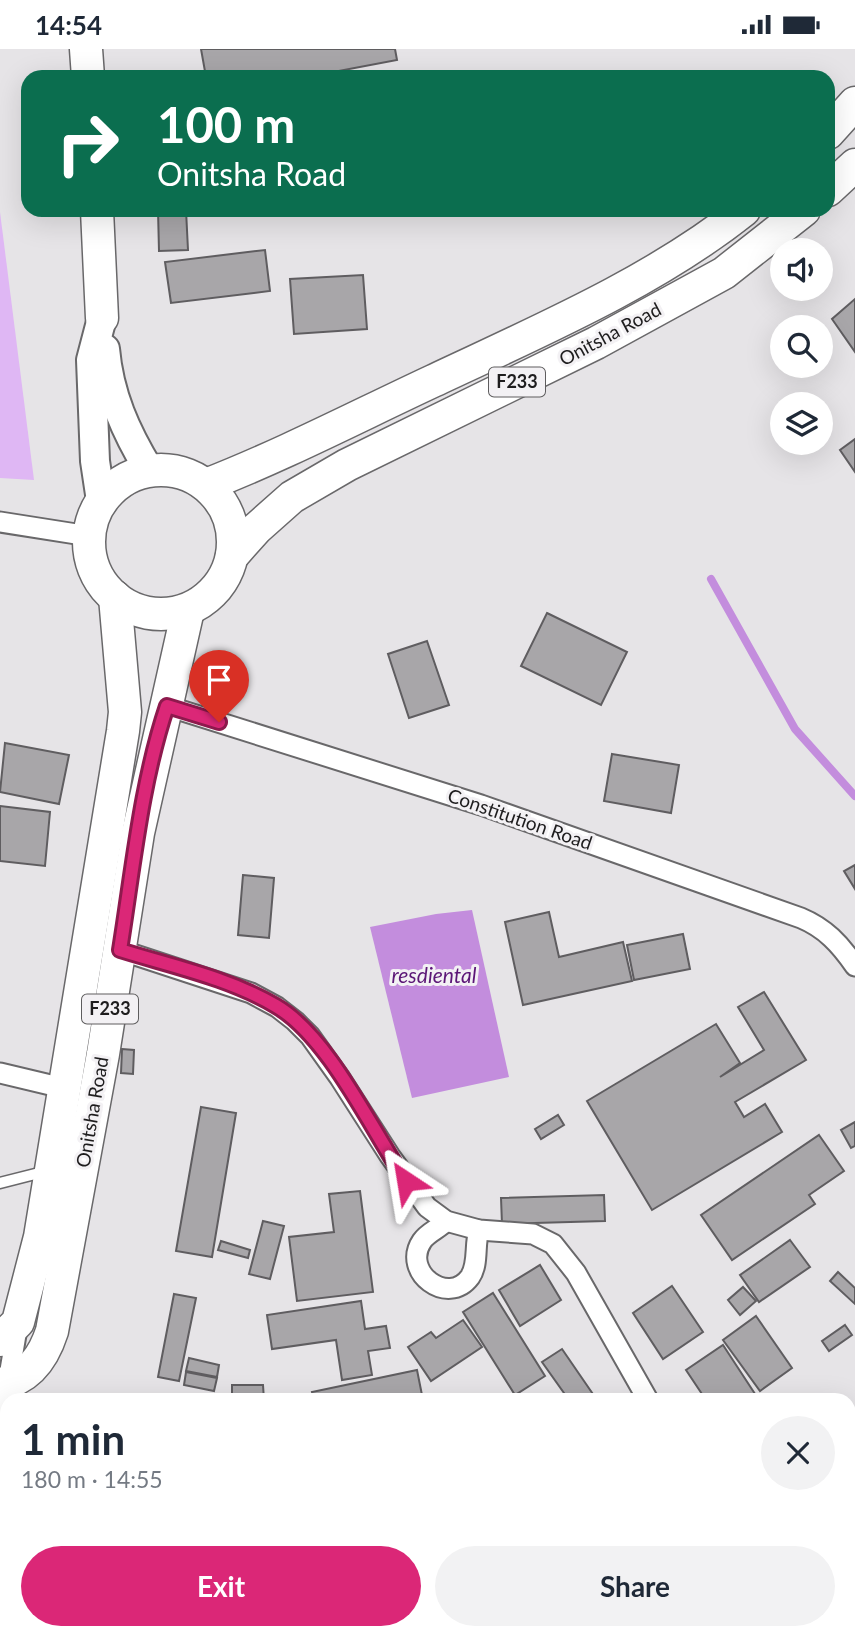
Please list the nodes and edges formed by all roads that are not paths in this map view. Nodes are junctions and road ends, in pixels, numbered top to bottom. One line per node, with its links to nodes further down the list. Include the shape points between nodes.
1 (86, 49): 2 (main road)
2 (88, 70)
3 (855, 103): 4 (main road)
4 (835, 125)
5 (855, 165): 6 (main road)
6 (835, 184)
7 (97, 217): 10 (main road)
8 (735, 217): 12 (main road, Onitsha Road / F233, via 643,276 487,356)
9 (795, 217): 16 (main road, Onitsha Road / F233, via 723,273 596,343 347,465 292,497)
10 (102, 318): 11 (main road, via 107,376 117,408); 13 (main road, via 91,360)
11 (149, 470): 12 (main road, via 179,472); 13 (main road, via 114,486)
12 (206, 485): 16 (main road, F233, via 229,517)
13 (101, 501): 15 (main road)
14 (0, 522): 15 (street)
15 (89, 536): 17 (main road, via 97,576)
16 (232, 556): 18 (main road, F233, via 224,579 209,598)
17 (115, 597): 18 (main road, via 150,614); 23 (main road, Onitsha Road / F233, via 125,712)
18 (188, 610): 19 (main road, Onitsha Road / F233)
19 (167, 706): 20 (main road, Onitsha Road / F233, via 143,807); 21 (street, Constitution Road, via 481,805 801,918 831,936)
20 (120, 950): 26 (street, via 251,993 295,1021 340,1078 413,1191); 29 (main road, Onitsha Road / F233, via 52,1331 44,1355)
21 (855, 965)
22 (0, 1073): 23 (street)
23 (63, 1089): 24 (main road, Onitsha Road / F233)
24 (51, 1171): 25 (lane); 28 (main road, Onitsha Road / F233, via 40,1237)
25 (0, 1183)
26 (446, 1221): 27 (street); 27 (street, via 426,1236 416,1253 420,1272 439,1287 453,1288 469,1277)
27 (479, 1230): 30 (street, via 517,1231 553,1244 576,1273)
28 (9, 1331): 29 (street)
29 (4, 1383)
30 (644, 1393)

